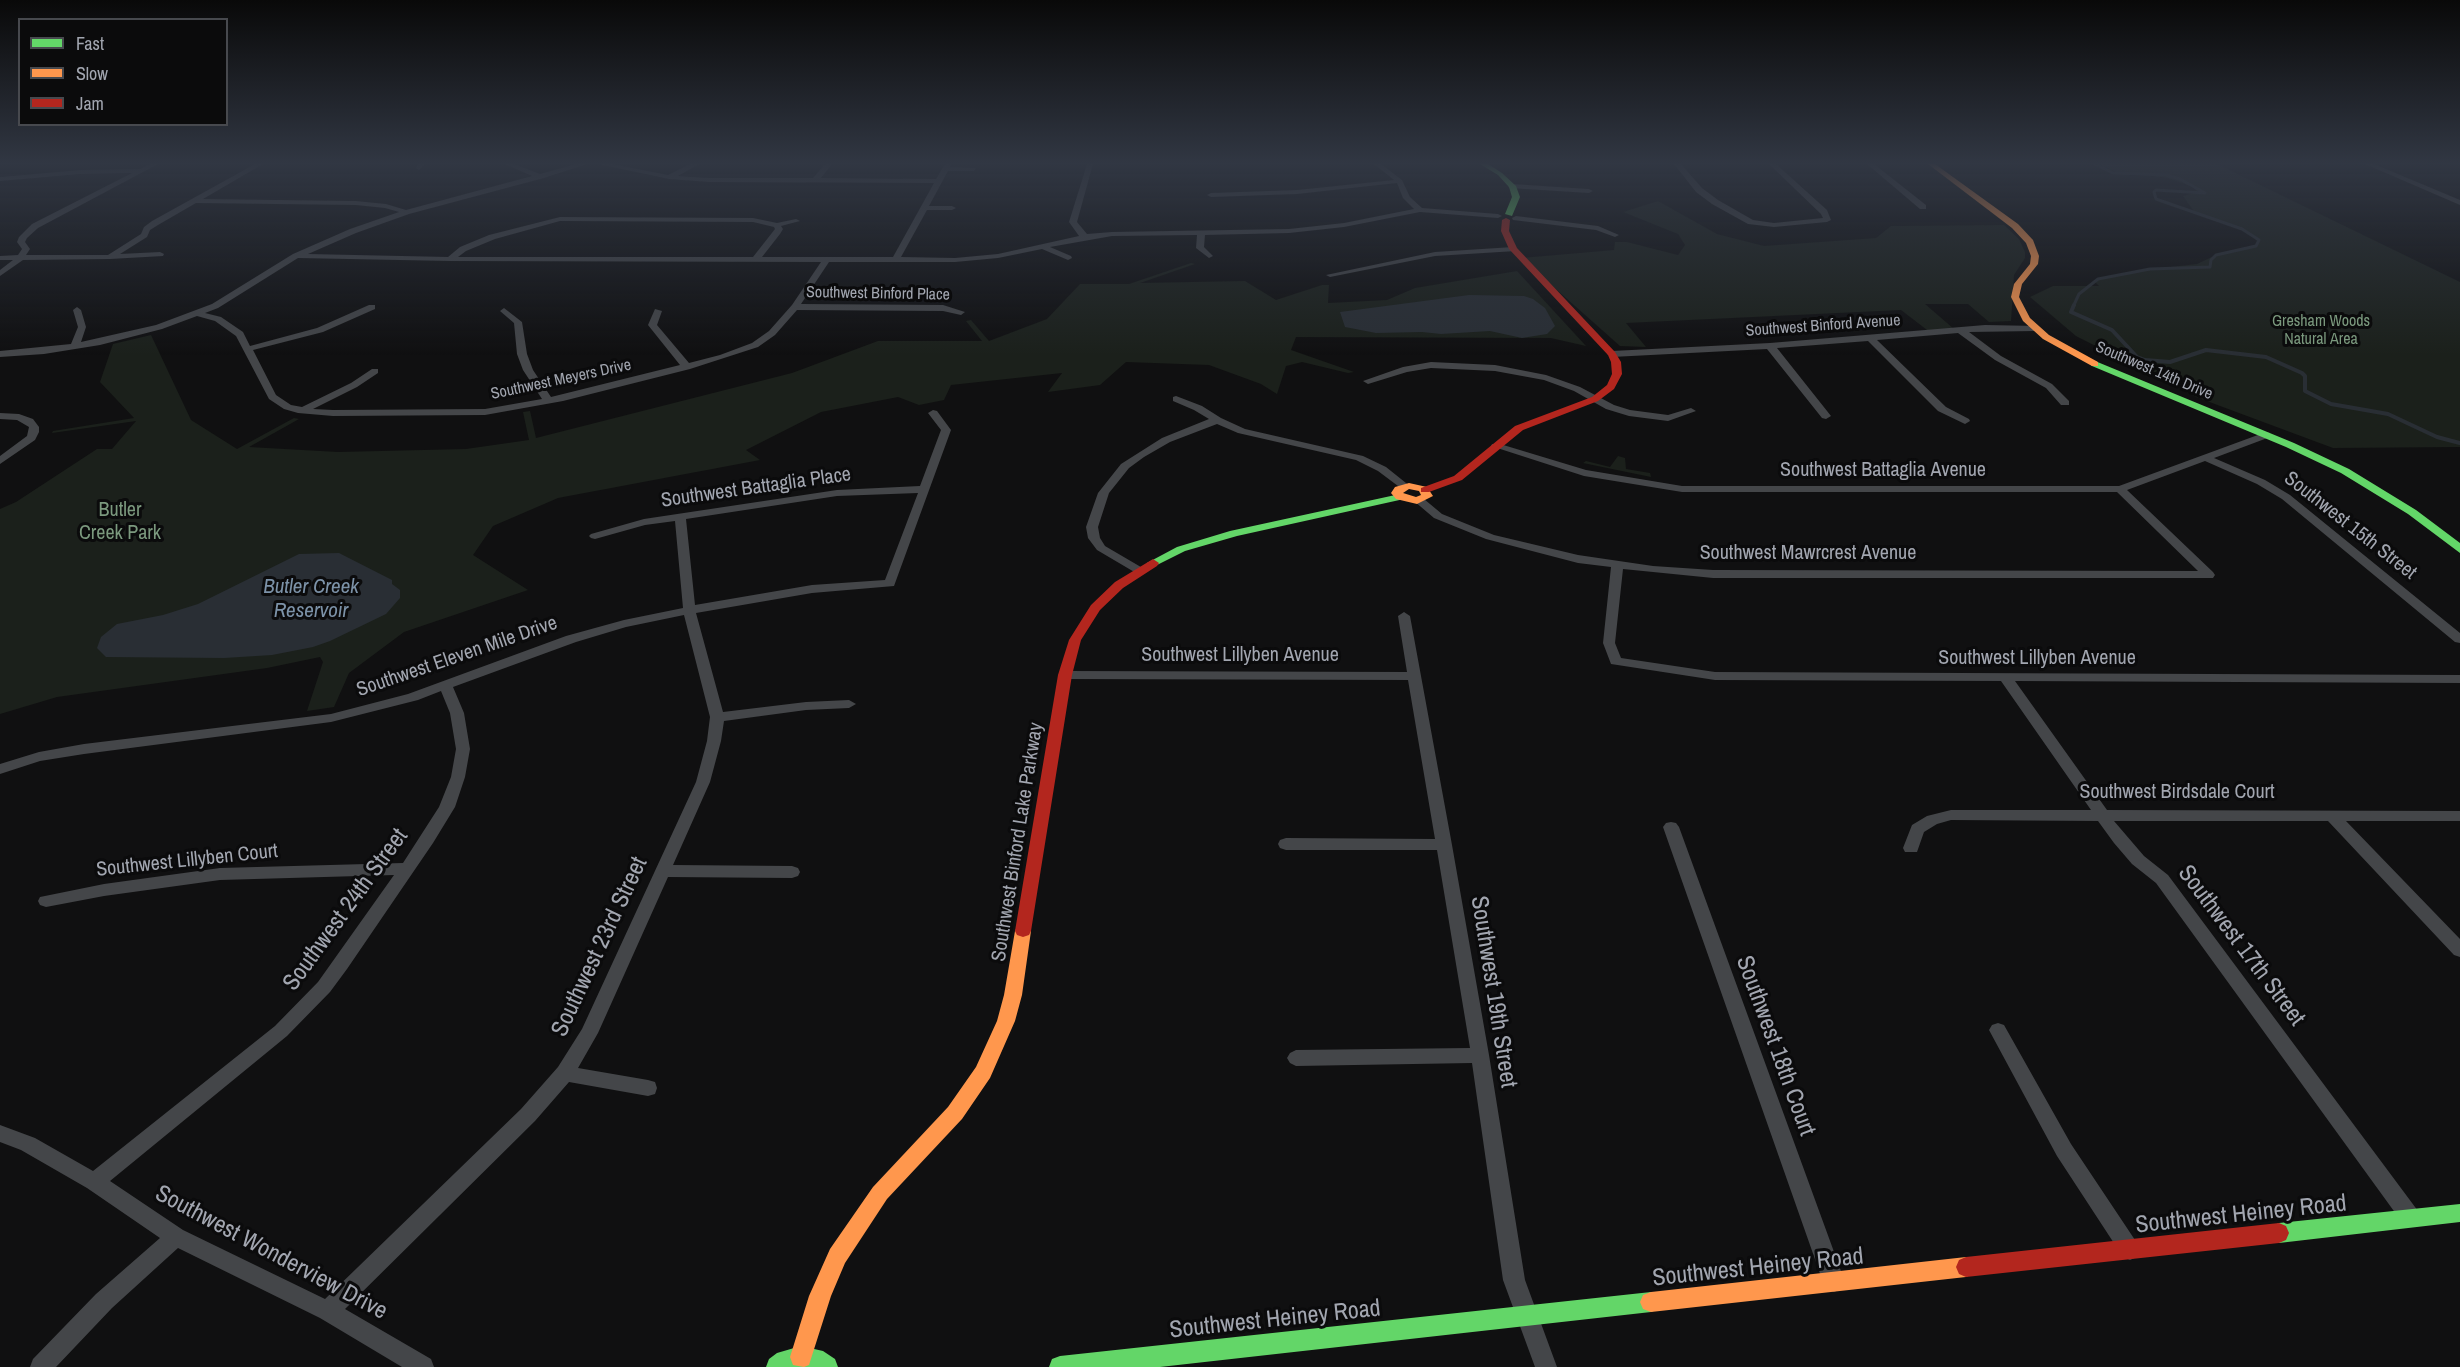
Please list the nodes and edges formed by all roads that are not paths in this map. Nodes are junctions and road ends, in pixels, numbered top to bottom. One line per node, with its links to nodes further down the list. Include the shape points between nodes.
1 (33, 228): 22 (street, via 21,242 26,249)
2 (147, 228): 20 (street, via 144,235)
3 (362, 228): 18 (street)
4 (523, 228): 24 (street, via 463,249)
5 (778, 228): 25 (street)
6 (913, 228): 27 (street)
7 (1076, 228): 14 (street)
8 (1318, 228): 12 (street)
9 (1505, 228): 16 (street)
10 (1596, 228): 13 (street)
11 (2017, 228): 37 (street, Southwest 14th Drive, via 2036,256 2018,284 2015,297 2022,314)
12 (1201, 233): 14 (street); 19 (street, via 1200,248)
13 (1616, 235)
14 (1085, 237): 15 (street)
15 (1044, 247): 23 (street); 27 (street, via 979,258)
16 (1513, 249): 29 (street, via 1435,254); 44 (street)
17 (160, 254): 20 (street)
18 (296, 256): 24 (street); 36 (street, via 234,296)
19 (1209, 256)
20 (110, 257): 22 (street)
21 (0, 258): 22 (street)
22 (21, 258): 28 (street)
23 (1068, 258)
24 (450, 259): 25 (street)
25 (756, 259): 26 (street)
26 (826, 260): 27 (street); 31 (street, Southwest Meyers Drive)
27 (896, 260)
28 (0, 274)
29 (1330, 275)
30 (372, 307): 42 (street, via 320,330)
31 (795, 307): 35 (street, Southwest Binford Place, via 943,308); 45 (street, Southwest Meyers Drive, via 772,333 755,345)
32 (77, 310): 40 (street, via 82,327)
33 (658, 310): 45 (street, via 652,325)
34 (504, 311): 50 (street, via 518,322 528,370)
35 (961, 312)
36 (197, 313): 40 (street, via 142,332); 42 (street, Southwest Meyers Drive, via 229,324)
37 (2035, 328): 38 (street, Southwest Binford Avenue); 59 (street, Southwest 14th Drive, via 2092,363)
38 (1960, 330): 39 (street, Southwest Binford Avenue); 51 (street, via 1998,358 2049,386)
39 (1871, 339): 41 (street, Southwest Binford Avenue); 58 (street, via 1942,409)
40 (75, 346): 43 (street)
41 (1770, 346): 44 (street, Southwest Binford Avenue); 56 (street)
42 (248, 349): 52 (street, Southwest Meyers Drive, via 272,397)
43 (0, 354)
44 (1612, 354): 49 (street, via 1617,368 1615,379)
45 (687, 367): 50 (street, Southwest Meyers Drive)
46 (375, 371): 52 (street)
47 (1368, 381): 49 (street, via 1431,365 1485,367 1546,378)
48 (1176, 399): 57 (street)
49 (1595, 399): 53 (street, via 1644,416 1668,418); 60 (street, via 1528,424)
50 (548, 401): 52 (street, Southwest Meyers Drive, via 453,414)
51 (2065, 403)
52 (302, 411)
53 (1691, 411)
54 (933, 413): 63 (street, via 946,430)
55 (0, 416): 62 (street, via 19,417 34,427 33,435)
56 (1826, 416)
57 (1217, 420): 65 (street, via 1250,433 1359,458 1382,469); 71 (street, via 1140,455 1113,479 1104,493 1092,527 1094,538 1101,548)
58 (1965, 421)
59 (2266, 435): 61 (street, Southwest Battaglia Avenue); 69 (street, Southwest 14th Drive, via 2370,485)
60 (1496, 446): 64 (street, Southwest Battaglia Avenue, via 1584,473 1682,489); 66 (street, via 1458,478)
61 (2206, 458): 64 (street, Southwest Battaglia Avenue); 74 (street, Southwest 15th Street, via 2286,497)
62 (0, 461)
63 (924, 489): 67 (street, Southwest Battaglia Place, via 837,493); 72 (street, Southwest Eleven Mile Drive, via 890,583 812,590)
64 (2120, 489): 70 (street, Southwest Mawrcrest Avenue, via 2209,575 1713,574)
65 (1403, 492): 66 (street, via 1416,487); 71 (street, Southwest Binford Lake Parkway, via 1214,538 1181,549)
66 (1423, 495): 70 (street, Southwest Mawrcrest Avenue, via 1438,516 1490,537)
67 (680, 517): 68 (street, Southwest Battaglia Place); 72 (street, Southwest 23rd Street)
68 (595, 536)
69 (2460, 549)
70 (1617, 566): 77 (street, Southwest Lillyben Avenue, via 1609,643 1616,661 1739,677)
71 (1140, 570): 75 (street, Southwest Binford Lake Parkway, via 1106,596 1086,621 1075,639)
72 (689, 610): 79 (street, Southwest Eleven Mile Drive, via 597,631); 81 (street, Southwest 23rd Street)
73 (1404, 616): 76 (street, Southwest 19th Street)
74 (2460, 639)
75 (1065, 675): 76 (street, Southwest Lillyben Avenue); 109 (street, Southwest Binford Lake Parkway, via 1006,1021 983,1072 955,1113 880,1193 847,1240 820,1296)
76 (1414, 676): 88 (street, Southwest 19th Street)
77 (2006, 678): 78 (street, Southwest Lillyben Avenue); 83 (street, Southwest 17th Street)
78 (2460, 679)
79 (446, 686): 82 (street, Southwest Eleven Mile Drive, via 316,721 84,749); 90 (street, Southwest 24th Street, via 462,736 458,777 438,823)
80 (849, 704): 81 (street)
81 (717, 717): 91 (street, Southwest 23rd Street, via 703,782)
82 (0, 769)
83 (2102, 814): 84 (street, Southwest Birdsdale Court); 89 (street, Southwest Birdsdale Court, via 1951,815 1917,828); 103 (street, Southwest 17th Street, via 2138,860 2162,879)
84 (2333, 816): 85 (street, Southwest Birdsdale Court); 94 (street)
85 (2460, 816)
86 (1671, 827): 106 (street, Southwest 18th Court)
87 (1286, 844): 88 (street)
88 (1444, 845): 96 (street, Southwest 19th Street)
89 (1911, 848)
90 (405, 870): 93 (street, Southwest Lillyben Court, via 220,874); 101 (street, Southwest 24th Street, via 342,964 304,1009)
91 (662, 871): 92 (street); 98 (street, Southwest 23rd Street, via 589,1033)
92 (792, 872)
93 (46, 901)
94 (2460, 951)
95 (1998, 1030): 105 (street, via 2064,1150)
96 (1479, 1055): 97 (street); 108 (street, Southwest 19th Street, via 1514,1280)
97 (1296, 1058)
98 (565, 1073): 99 (street); 107 (street, Southwest 23rd Street, via 512,1132)
99 (648, 1088)
100 (0, 1133): 101 (street, Southwest Wonderview Drive, via 28,1144)
101 (94, 1182): 104 (street, Southwest Wonderview Drive)
102 (2460, 1213): 103 (street, Southwest Heiney Road)
103 (2411, 1218): 105 (street, Southwest Heiney Road)
104 (176, 1237): 107 (street, Southwest Wonderview Drive); 111 (street, via 104,1301)
105 (2130, 1250): 106 (street, Southwest Heiney Road)
106 (1834, 1282): 108 (street, Southwest Heiney Road)
107 (328, 1311): 112 (street, Southwest Wonderview Drive)
108 (1527, 1315): 110 (street, Southwest Heiney Road); 116 (street, Southwest 19th Street)
109 (801, 1357): 113 (street); 114 (street, via 815,1359)
110 (1230, 1357): 115 (street, Southwest Heiney Road)
111 (41, 1367)
112 (423, 1367)
113 (777, 1367)
114 (827, 1367)
115 (1060, 1367)
116 (1546, 1367)

